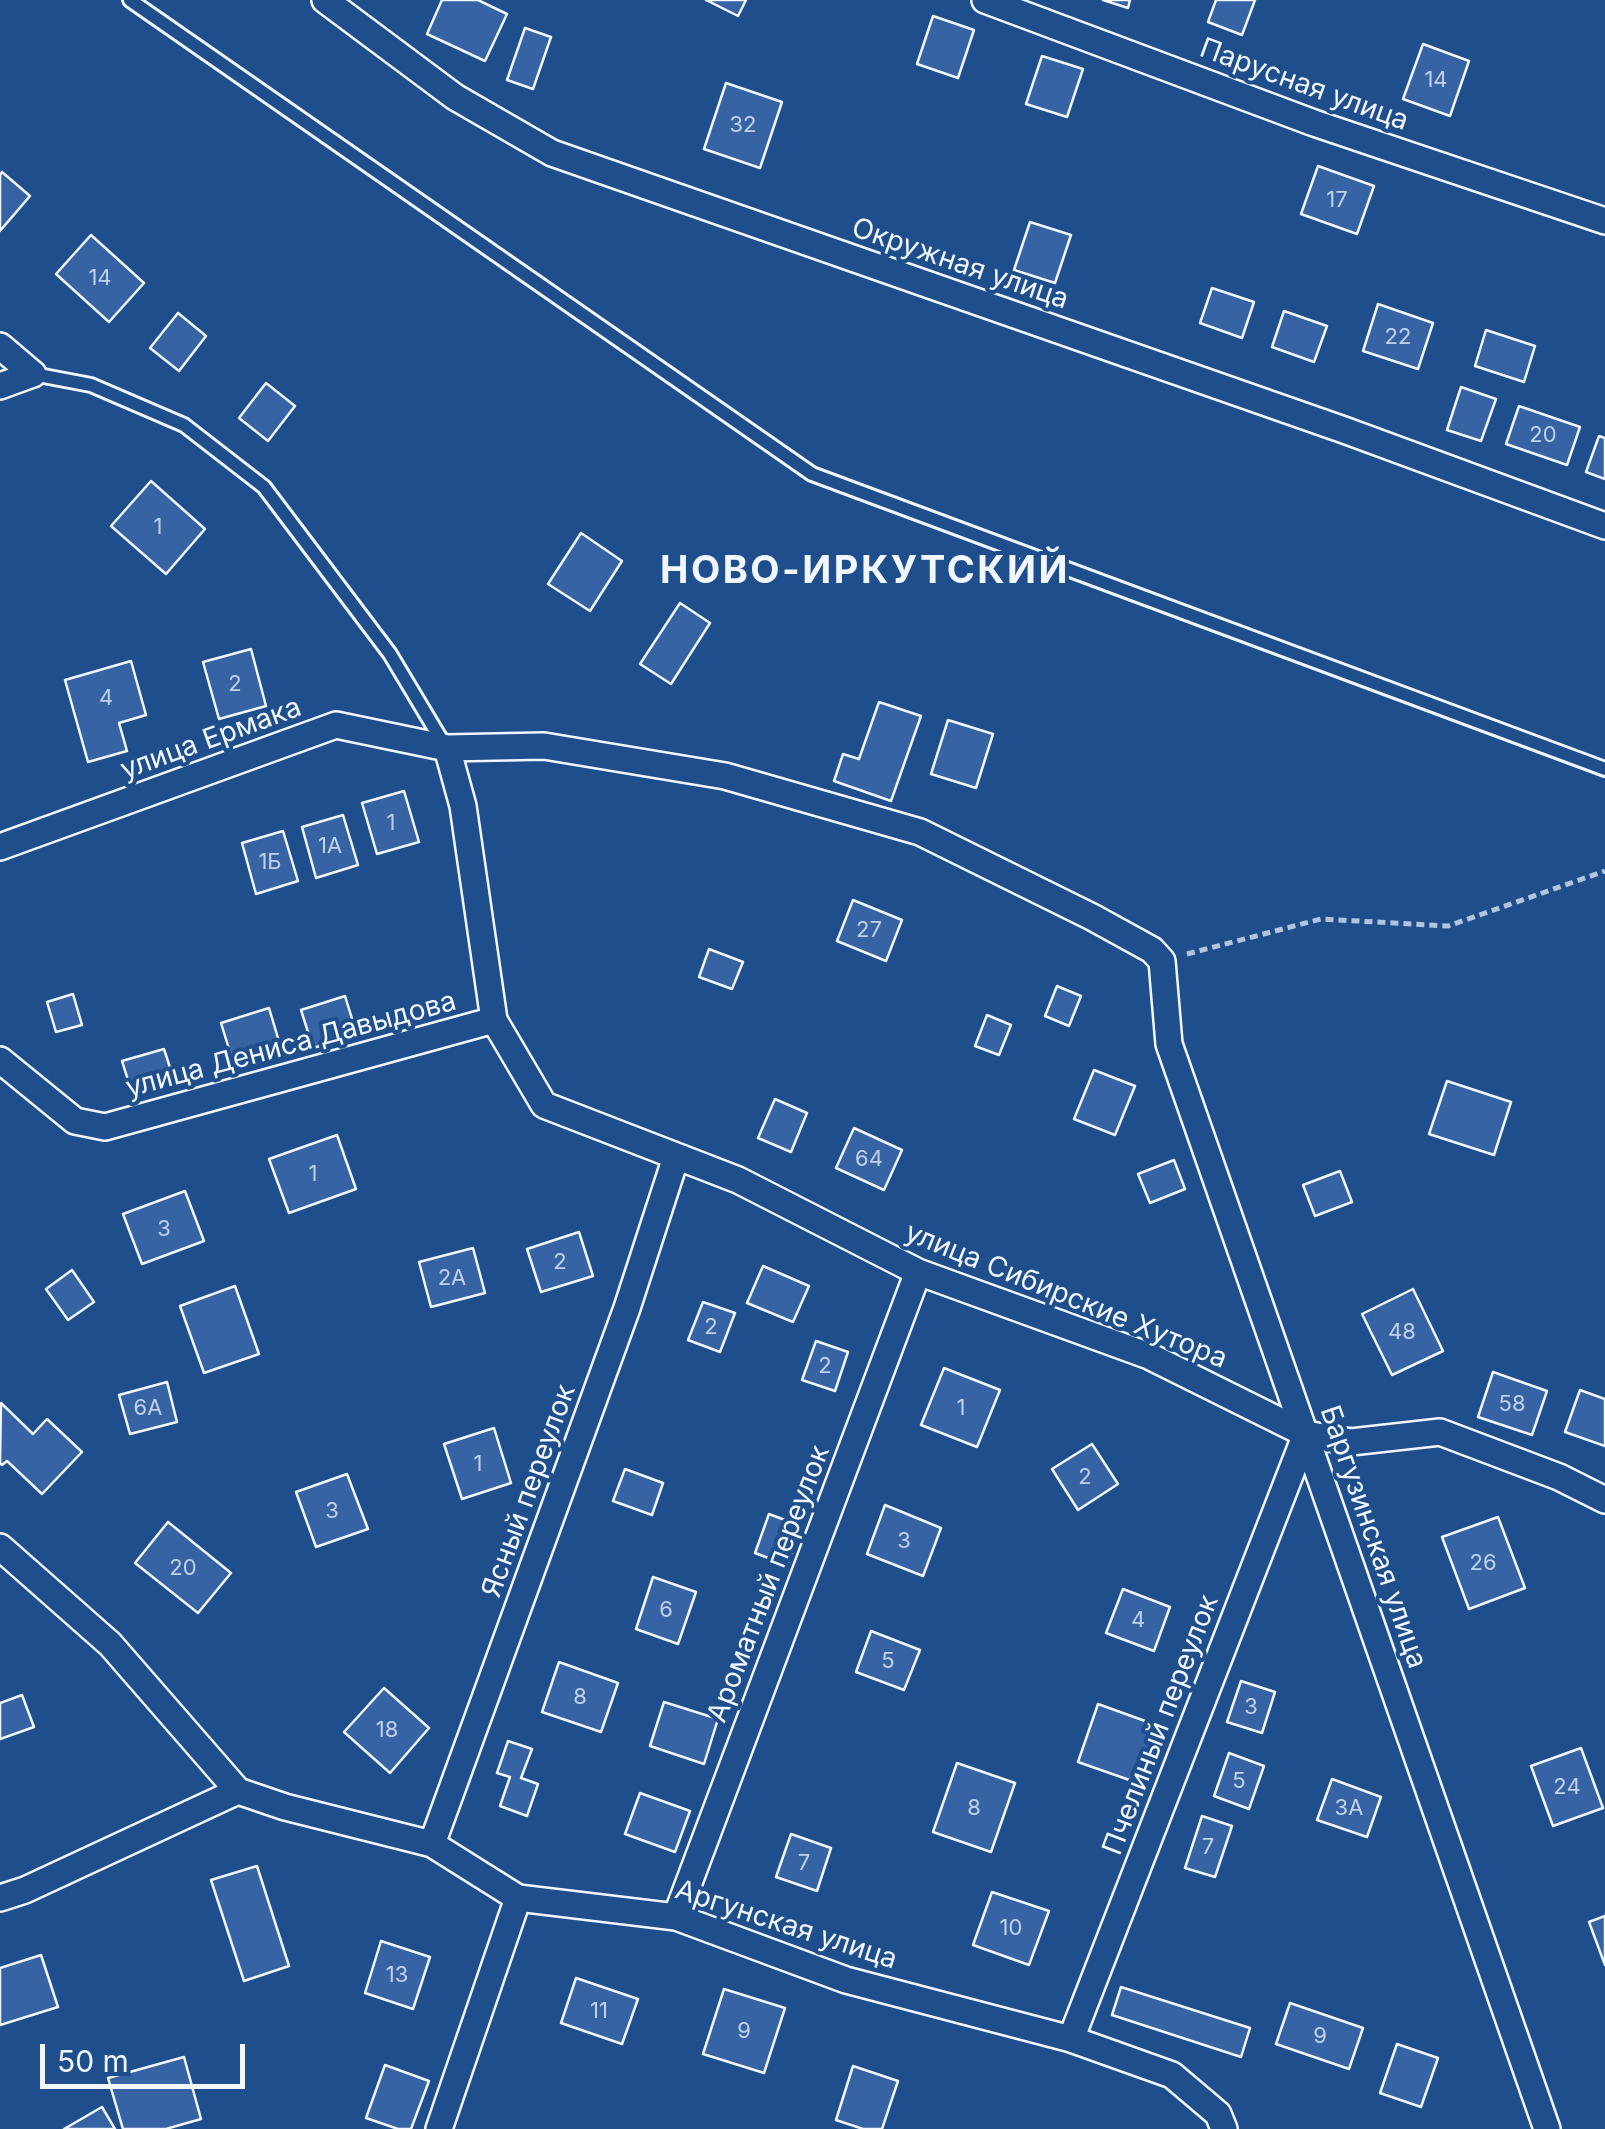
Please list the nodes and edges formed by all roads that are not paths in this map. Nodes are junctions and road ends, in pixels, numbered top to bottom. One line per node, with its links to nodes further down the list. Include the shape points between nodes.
1 (130, 0): 10 (lane, via 812,474)
2 (325, 0): 8 (street, Окружная улица, via 455,98 552,153)
3 (985, 0): 4 (street, Парусная улица, via 1314,123)
4 (1605, 221)
5 (0, 346): 6 (street)
6 (33, 374): 7 (street); 9 (lane, via 91,385 184,426 264,487 390,654)
7 (0, 386)
8 (1605, 526)
9 (446, 748): 11 (street, улица Ермака, via 336,725); 12 (street, улица Ермака, via 544,746 726,776 920,832 1092,916); 13 (street, via 464,806)
10 (1605, 769)
11 (0, 847)
12 (1162, 960): 18 (street, Баргузинская улица, via 1169,1044)
13 (494, 1020): 14 (street, улица Дениса Давыдова, via 105,1127 76,1121); 15 (street, улица Дениса Давыдова, via 544,1105)
14 (0, 1060)
15 (676, 1157): 16 (street, улица Дениса Давыдова); 22 (street, Ясный переулок)
16 (738, 1180): 17 (street, улица Сибирские Хутора)
17 (918, 1272): 18 (street, улица Сибирские Хутора, via 1148,1356); 25 (street, Ароматный переулок)
18 (1306, 1434): 19 (street, улица Сибирские Хутора, via 1351,1442 1440,1432); 26 (street, Пчелиный переулок); 29 (street, Баргузинская улица)
19 (1605, 1500)
20 (0, 1547): 21 (street, Аргунская улица, via 110,1644)
21 (238, 1791): 22 (street, Аргунская улица); 23 (street)
22 (432, 1844): 24 (street, Аргунская улица)
23 (0, 1898)
24 (518, 1898): 25 (street, Аргунская улица); 27 (street)
25 (676, 1917): 26 (street, Аргунская улица, via 846,1980)
26 (1071, 2039): 28 (street, Аргунская улица, via 1172,2075 1218,2114)
27 (439, 2129)
28 (1224, 2129)
29 (1547, 2129)

